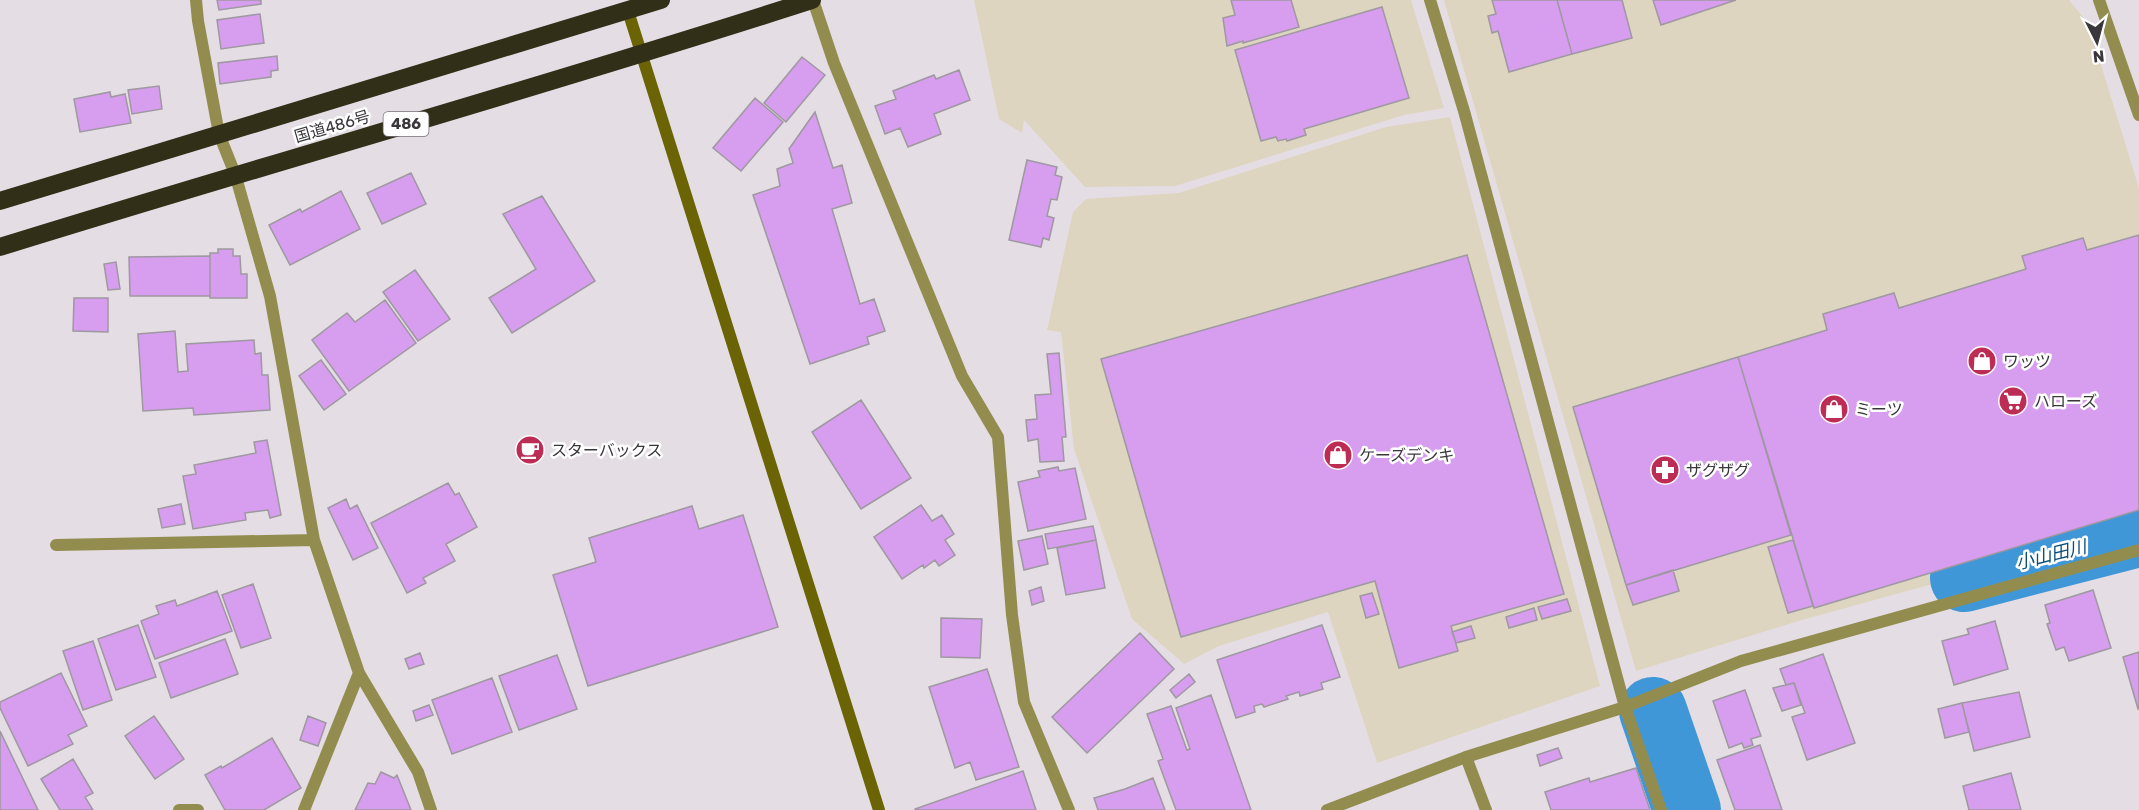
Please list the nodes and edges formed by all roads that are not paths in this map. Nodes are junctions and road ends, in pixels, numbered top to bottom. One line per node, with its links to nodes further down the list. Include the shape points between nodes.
1 (196, 0): 9 (street)
2 (661, 0): 6 (highway, 国道486号)
3 (812, 0): 7 (highway, 国道486号 / 486); 25 (street, via 962,375 998,437 1012,615 1024,702)
4 (1430, 0): 17 (street, via 1467,122)
5 (2099, 0): 8 (street)
6 (628, 11): 7 (street); 9 (highway, 国道486号)
7 (642, 55): 10 (highway, 国道486号 / 486); 24 (street)
8 (2139, 115)
9 (219, 134): 10 (street); 11 (highway, 国道486号)
10 (235, 174): 12 (highway, 国道486号 / 486); 13 (street, via 270,296)
11 (0, 201)
12 (0, 246)
13 (314, 540): 14 (street); 16 (street)
14 (56, 544)
15 (2139, 550): 17 (street, via 1741,661)
16 (359, 673): 22 (street); 23 (street, via 418,772)
17 (1625, 707): 18 (street); 28 (street)
18 (1466, 757): 19 (street); 27 (street)
19 (1344, 807): 26 (street)
20 (179, 810): 21 (street)
21 (198, 810)
22 (304, 810)
23 (431, 810)
24 (879, 810)
25 (1070, 810)
26 (1327, 810)
27 (1486, 810)
28 (1661, 810)

